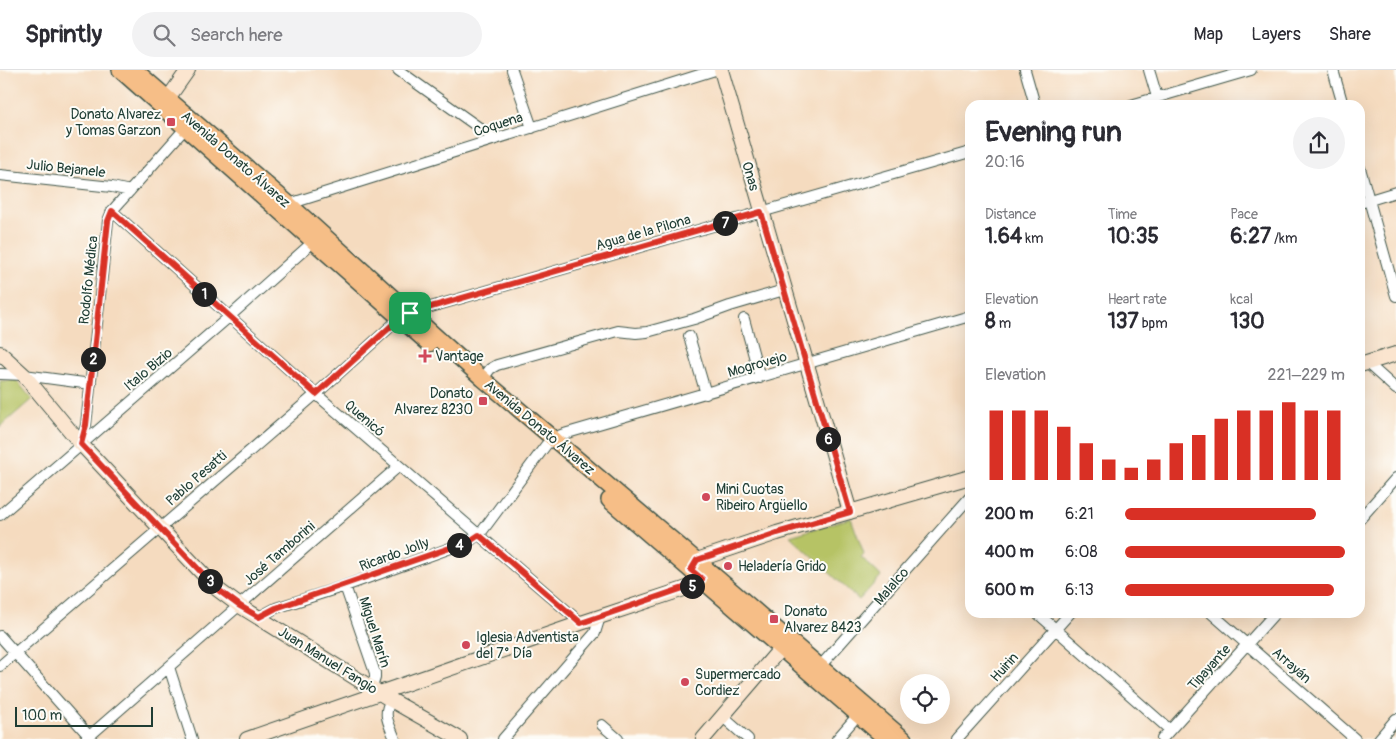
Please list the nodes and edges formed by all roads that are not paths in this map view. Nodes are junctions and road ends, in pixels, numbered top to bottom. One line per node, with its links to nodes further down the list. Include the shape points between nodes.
1 (120, 70): 17 (main road, Avenida Donato Álvarez)
2 (135, 70): 17 (main road, Avenida Donato Álvarez)
3 (188, 70): 17 (main road)
4 (398, 70): 20 (street)
5 (512, 70): 19 (street)
6 (715, 70): 12 (street, Coquena)
7 (721, 70): 28 (main road, Onas)
8 (1025, 70): 14 (street)
9 (1149, 70): 13 (street)
10 (1251, 70): 13 (street)
11 (1333, 70): 16 (street)
12 (699, 72): 19 (street, Coquena)
13 (1157, 97): 15 (street)
14 (1034, 100)
15 (1147, 100)
16 (1341, 100)
17 (165, 103): 18 (main road, Avenida Donato Álvarez)
18 (189, 125): 23 (street, Rodolfo Médica); 26 (main road, Avenida Donato Álvarez); 29 (main road, Avenida Donato Álvarez)
19 (532, 128): 20 (street, Coquena)
20 (495, 140): 26 (street, Coquena)
21 (965, 153): 28 (street, Agua de la Pilona)
22 (0, 175): 23 (street, Julio Bejanele)
23 (130, 191): 27 (street, Rodolfo Médica)
24 (1396, 192): 25 (street)
25 (1365, 201): 31 (street)
26 (289, 204): 32 (main road, Avenida Donato Álvarez)
27 (112, 211): 34 (street, Quenicó); 46 (street, Rodolfo Médica, via 108,221)
28 (761, 212): 30 (main road, Onas); 32 (street, Agua de la Pilona)
29 (313, 242): 32 (main road, Avenida Donato Álvarez); 34 (street, Italo Bizio)
30 (784, 290): 40 (main road, Onas); 45 (street, via 647,332 618,331 497,365)
31 (1396, 296)
32 (405, 316): 45 (main road, Avenida Donato Álvarez); 48 (street, Pablo Pesatti); 50 (main road, Avenida Donato Álvarez)
33 (965, 317): 40 (street, Mogrovejo)
34 (229, 318): 48 (street, Quenicó); 51 (street, Italo Bizio)
35 (744, 319): 44 (street)
36 (690, 336): 49 (street)
37 (0, 353): 43 (main road, Juan Manuel Fangio)
38 (1396, 354): 39 (main road)
39 (1365, 363)
40 (806, 364): 44 (street, Mogrovejo); 56 (main road, Onas)
41 (1365, 366): 47 (street)
42 (0, 374): 43 (street)
43 (24, 375): 46 (street); 51 (main road, Juan Manuel Fangio)
44 (760, 378): 49 (street, Mogrovejo)
45 (482, 379): 50 (main road, Avenida Donato Álvarez)
46 (91, 384): 51 (street, Rodolfo Médica)
47 (1396, 389)
48 (316, 394): 52 (street, Quenicó); 59 (street, Pablo Pesatti)
49 (706, 394): 50 (street, Mogrovejo, via 564,434)
50 (549, 442): 60 (street, Ricardo Jolly); 61 (main road, Avenida Donato Álvarez)
51 (81, 444): 58 (street, Italo Bizio); 59 (main road, Juan Manuel Fangio)
52 (399, 466): 60 (street, Quenicó); 63 (street, José Tamborini)
53 (965, 478): 56 (main road)
54 (1396, 478): 57 (street)
55 (965, 503): 78 (street, Malalco)
56 (850, 512): 61 (main road, via 777,533)
57 (1365, 513)
58 (0, 516)
59 (160, 528): 63 (main road, Juan Manuel Fangio, via 217,589); 75 (street, Pablo Pesatti)
60 (479, 535): 62 (street, Ricardo Jolly); 70 (street, Quenicó)
61 (699, 570): 65 (main road, via 687,588); 73 (main road, Avenida Donato Álvarez)
62 (345, 586): 64 (street, Ricardo Jolly, via 276,608); 79 (street, Miguel Marín)
63 (240, 606): 64 (main road, Juan Manuel Fangio); 77 (street, José Tamborini)
64 (259, 617): 79 (main road, Juan Manuel Fangio)
65 (600, 617): 70 (main road); 90 (street, via 595,633)
66 (1042, 618): 71 (street)
67 (1066, 618): 71 (street, Huirin)
68 (1217, 618): 74 (street, Arrayán)
69 (1271, 618): 74 (street, Tipayante)
70 (581, 623): 79 (main road)
71 (1055, 630): 84 (street); 97 (street, Huirin)
72 (0, 636): 75 (street)
73 (785, 644): 78 (main road, Avenida Donato Álvarez); 81 (main road)
74 (1247, 645): 84 (street, Tipayante); 99 (street, Arrayán)
75 (15, 653): 76 (street, Pablo Pesatti); 85 (street)
76 (0, 666)
77 (169, 667): 85 (street, José Tamborini); 86 (street)
78 (816, 671): 80 (main road, Avenida Donato Álvarez); 96 (main road, Avenida Donato Álvarez)
79 (381, 694): 87 (main road); 88 (street, Miguel Marín); 89 (main road, Juan Manuel Fangio)
80 (858, 715): 94 (street); 95 (main road, Avenida Donato Álvarez)
81 (723, 717): 92 (main road); 93 (street)
82 (1396, 719): 100 (street)
83 (602, 724): 91 (street)
84 (1170, 730): 98 (street, Tipayante)
85 (88, 738)
86 (192, 739)
87 (247, 739)
88 (395, 739)
89 (460, 739)
90 (503, 739)
91 (618, 739)
92 (703, 739)
93 (748, 739)
94 (836, 739)
95 (886, 739)
96 (904, 739)
97 (957, 739)
98 (1162, 739)
99 (1355, 739)
100 (1379, 739)

